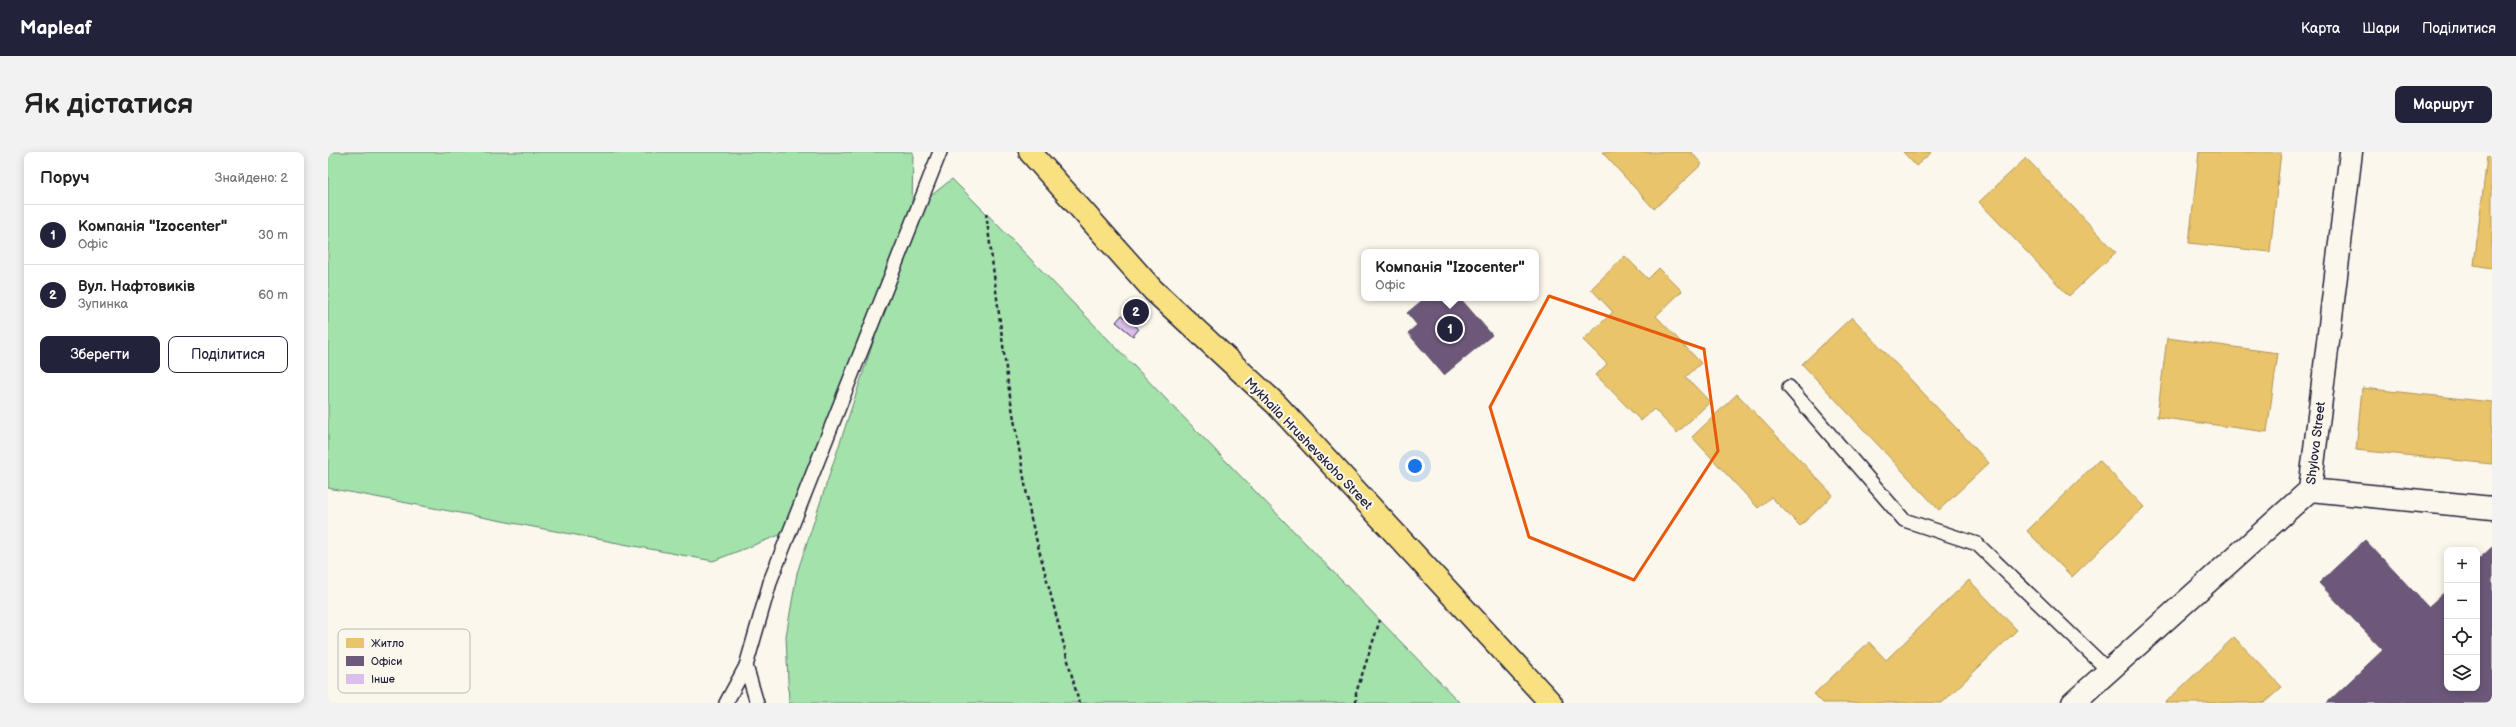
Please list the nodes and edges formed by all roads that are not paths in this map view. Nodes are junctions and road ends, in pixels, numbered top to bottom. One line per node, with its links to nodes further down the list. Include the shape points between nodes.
1 (940, 152): 7 (lane, via 771,579)
2 (1030, 152): 11 (main road, Mykhaila Hrushevskoho Street, via 1153,290 1276,404)
3 (2351, 152): 5 (street, Shylova Street)
4 (1790, 387): 8 (lane, via 1904,520 1977,544)
5 (2310, 490): 6 (street); 8 (street, Shylova Street)
6 (2492, 508)
7 (746, 666): 9 (lane); 10 (lane)
8 (2108, 671): 12 (street, Shylova Street)
9 (726, 703)
10 (757, 703)
11 (1551, 703)
12 (2073, 703)

